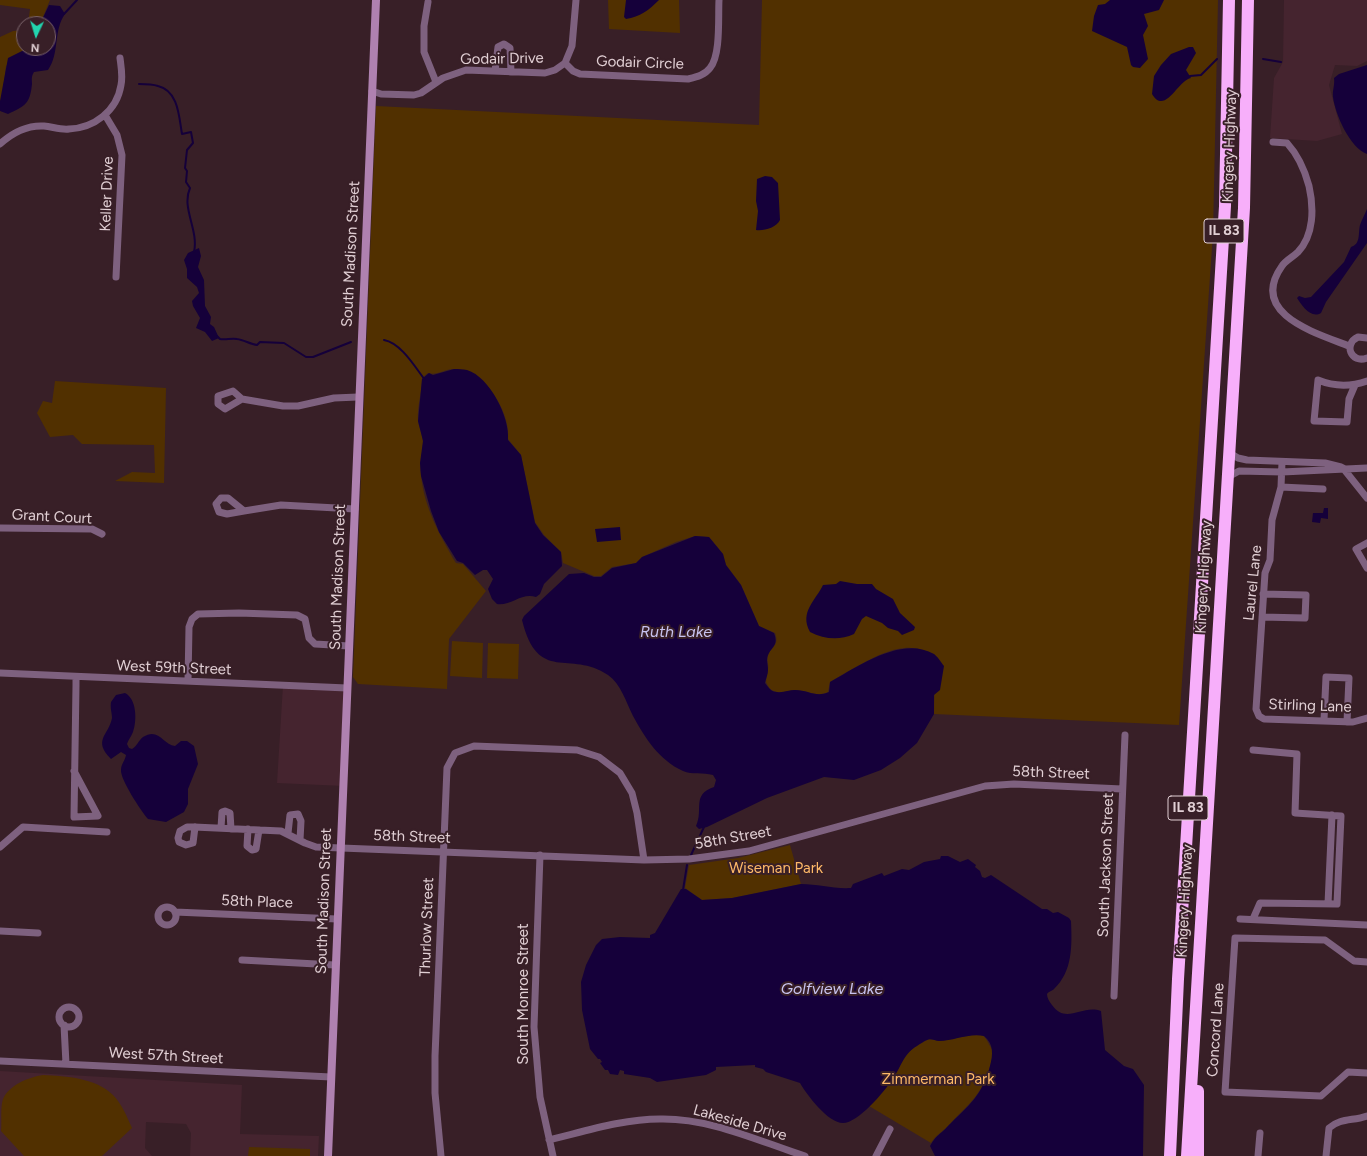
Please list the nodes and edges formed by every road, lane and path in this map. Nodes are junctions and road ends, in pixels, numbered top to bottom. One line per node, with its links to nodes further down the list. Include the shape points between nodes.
1 (376, 0): 12 (street, South Madison Street)
2 (576, 0): 8 (street, via 572,46)
3 (719, 0): 8 (street, Godair Circle, via 714,60 710,69 700,76 688,79 580,74)
4 (1228, 0): 93 (highway, Kingery Highway / IL 83, via 1225,206 1179,963)
5 (429, 1): 11 (street, via 424,26 424,52)
6 (1250, 4): 24 (highway, Kingery Highway / IL 83, via 1244,208)
7 (120, 58): 13 (street, via 120,89 112,107)
8 (565, 63): 10 (street, Godair Drive, via 545,73)
9 (495, 71): 10 (street, Godair Drive); 10 (street, via 496,50 504,44 512,52); 11 (street, Godair Drive, via 466,70)
10 (511, 72)
11 (436, 82): 12 (street, Godair Drive, via 414,95 381,94)
12 (372, 91): 22 (street, South Madison Street)
13 (105, 115): 15 (street, via 96,122 75,128 26,128 10,135); 16 (street, Keller Drive, via 117,135 122,155)
14 (1274, 142): 18 (street, via 1287,144 1301,163 1312,198 1312,214 1306,242 1298,253 1283,264 1277,274 1273,297 1286,317)
15 (0, 144)
16 (116, 277)
17 (1367, 338): 18 (street, via 1362,336 1354,339)
18 (1349, 346): 19 (street, via 1355,358)
19 (1367, 358)
20 (1367, 381): 21 (street)
21 (1355, 385): 21 (street, via 1338,386 1318,380 1314,421 1347,422 1349,399)
22 (358, 397): 23 (street, via 334,398 307,405 290,406); 33 (street, South Madison Street)
23 (242, 399)
24 (1228, 452): 25 (street, via 1247,460); 29 (highway, Kingery Highway / IL 83)
25 (1282, 462): 26 (street, via 1325,463); 28 (street, Laurel Lane)
26 (1343, 468): 27 (street); 28 (street); 32 (street)
27 (1367, 468)
28 (1282, 472): 29 (street, via 1239,471 1230,476); 30 (street, Laurel Lane)
29 (1226, 487): 77 (highway, Kingery Highway / IL 83)
30 (1281, 487): 31 (street); 39 (street, Laurel Lane, via 1272,520 1270,560 1265,573)
31 (1323, 489)
32 (1367, 498)
33 (355, 509): 34 (street, via 281,505); 41 (street, South Madison Street)
34 (244, 511)
35 (0, 528): 36 (street, Grant Court, via 92,530)
36 (102, 534)
37 (1367, 543): 38 (street, via 1356,549)
38 (1367, 568)
39 (1264, 594): 40 (street, Laurel Lane); 40 (street, via 1306,595 1305,618)
40 (1262, 617): 46 (street, Laurel Lane)
41 (350, 646): 44 (street, via 315,644 309,638 305,619 297,615 198,614 192,619 189,627); 45 (street, South Madison Street)
42 (0, 673): 43 (street, West 59th Street)
43 (76, 676): 44 (street, West 59th Street); 52 (street)
44 (188, 681): 45 (street, West 59th Street)
45 (347, 688): 63 (street, South Madison Street)
46 (1256, 709): 48 (street, Stirling Lane, via 1264,719)
47 (1367, 718): 49 (street, Stirling Lane)
48 (1324, 720): 49 (street, Stirling Lane); 49 (street, via 1326,677 1348,678)
49 (1347, 722)
50 (1125, 735): 53 (street, South Jackson Street)
51 (1253, 750): 70 (street, via 1297,754 1295,812 1332,816 1328,904 1260,903)
52 (74, 770): 52 (street, via 74,817 98,816 77,775)
53 (1122, 789): 66 (street, 58th Street, via 1019,784 985,786 749,851 689,860); 78 (street, South Jackson Street)
54 (195, 827): 55 (street)
55 (221, 828): 56 (street); 56 (street, via 222,812 225,810 230,813)
56 (230, 829): 57 (street)
57 (248, 830): 58 (street); 58 (street, via 247,846 252,850 258,845)
58 (259, 830): 60 (street, via 281,830)
59 (107, 832): 62 (street, via 23,826)
60 (288, 833): 61 (street, 58th Street); 61 (street, via 290,814 298,814 301,821)
61 (300, 840): 63 (street, 58th Street, via 316,847)
62 (0, 847)
63 (340, 847): 64 (street, 58th Street); 68 (street, South Madison Street)
64 (443, 851): 65 (street, 58th Street); 66 (street, Thurlow Street, via 447,768 450,761 455,753 468,746 506,747 590,753 620,773 630,788 636,804); 89 (street, Thurlow Street, via 435,1078)
65 (540, 855): 66 (street, 58th Street); 87 (street, South Monroe Street, via 534,1027 537,1074)
66 (644, 860)
67 (175, 912): 68 (street, 58th Place)
68 (337, 918): 76 (street, South Madison Street)
69 (1240, 919): 70 (street)
70 (1253, 919): 71 (street)
71 (1367, 925)
72 (0, 931): 73 (street)
73 (38, 933)
74 (242, 960): 76 (street)
75 (1367, 962): 82 (street, Concord Lane, via 1354,961 1325,940 1235,938 1225,1092 1321,1096 1348,1072)
76 (336, 965): 83 (street, South Madison Street)
77 (1196, 979): 94 (highway, Kingery Highway / IL 83); 95 (highway)
78 (1114, 996)
79 (64, 1025): 81 (street)
80 (0, 1061): 81 (street, West 57th Street)
81 (66, 1064): 83 (street, West 57th Street)
82 (1367, 1073)
83 (331, 1077): 88 (street, South Madison Street)
84 (1367, 1116): 97 (street, via 1357,1120 1340,1120 1329,1128)
85 (890, 1129): 92 (street)
86 (1260, 1133): 96 (street)
87 (549, 1140): 90 (street, South Monroe Street); 91 (street, Lakeside Drive, via 637,1120 673,1119 713,1125)
88 (328, 1156)
89 (440, 1156)
90 (553, 1156)
91 (805, 1156)
92 (876, 1156)
93 (1170, 1156)
94 (1186, 1156)
95 (1198, 1156)
96 (1258, 1156)
97 (1326, 1156)

